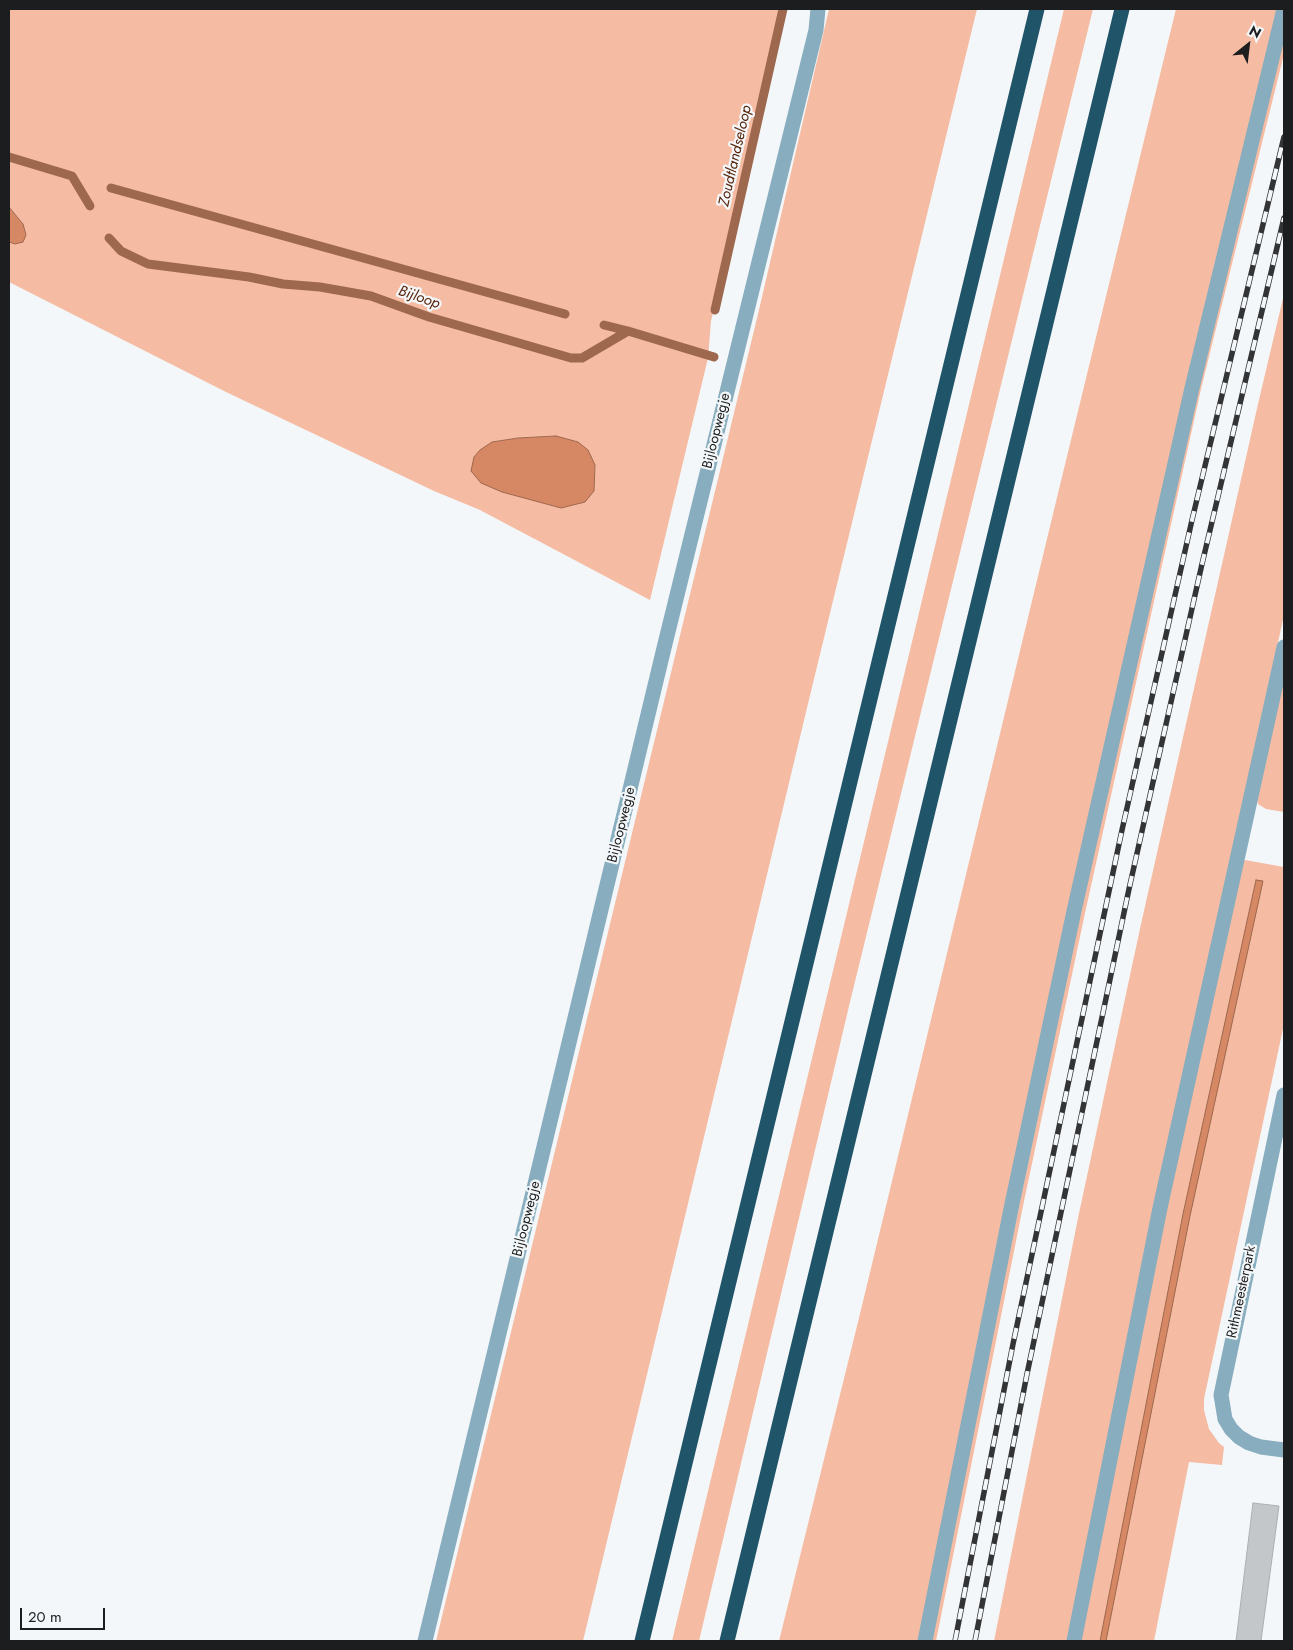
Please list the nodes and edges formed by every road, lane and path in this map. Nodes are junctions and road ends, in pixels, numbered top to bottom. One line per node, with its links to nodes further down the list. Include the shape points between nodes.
1 (818, 9): 8 (street, Bijloopwegje, via 816,30)
2 (1037, 9): 9 (highway)
3 (1122, 9): 10 (highway)
4 (1284, 9): 11 (street, via 1186,417 1076,901)
5 (1284, 647): 12 (street, via 1160,1208)
6 (1284, 1095): 7 (street, Rithmeesterpark, via 1221,1395 1225,1419 1240,1437 1261,1447)
7 (1284, 1450)
8 (425, 1641)
9 (642, 1641)
10 (727, 1641)
11 (925, 1641)
12 (1074, 1641)

